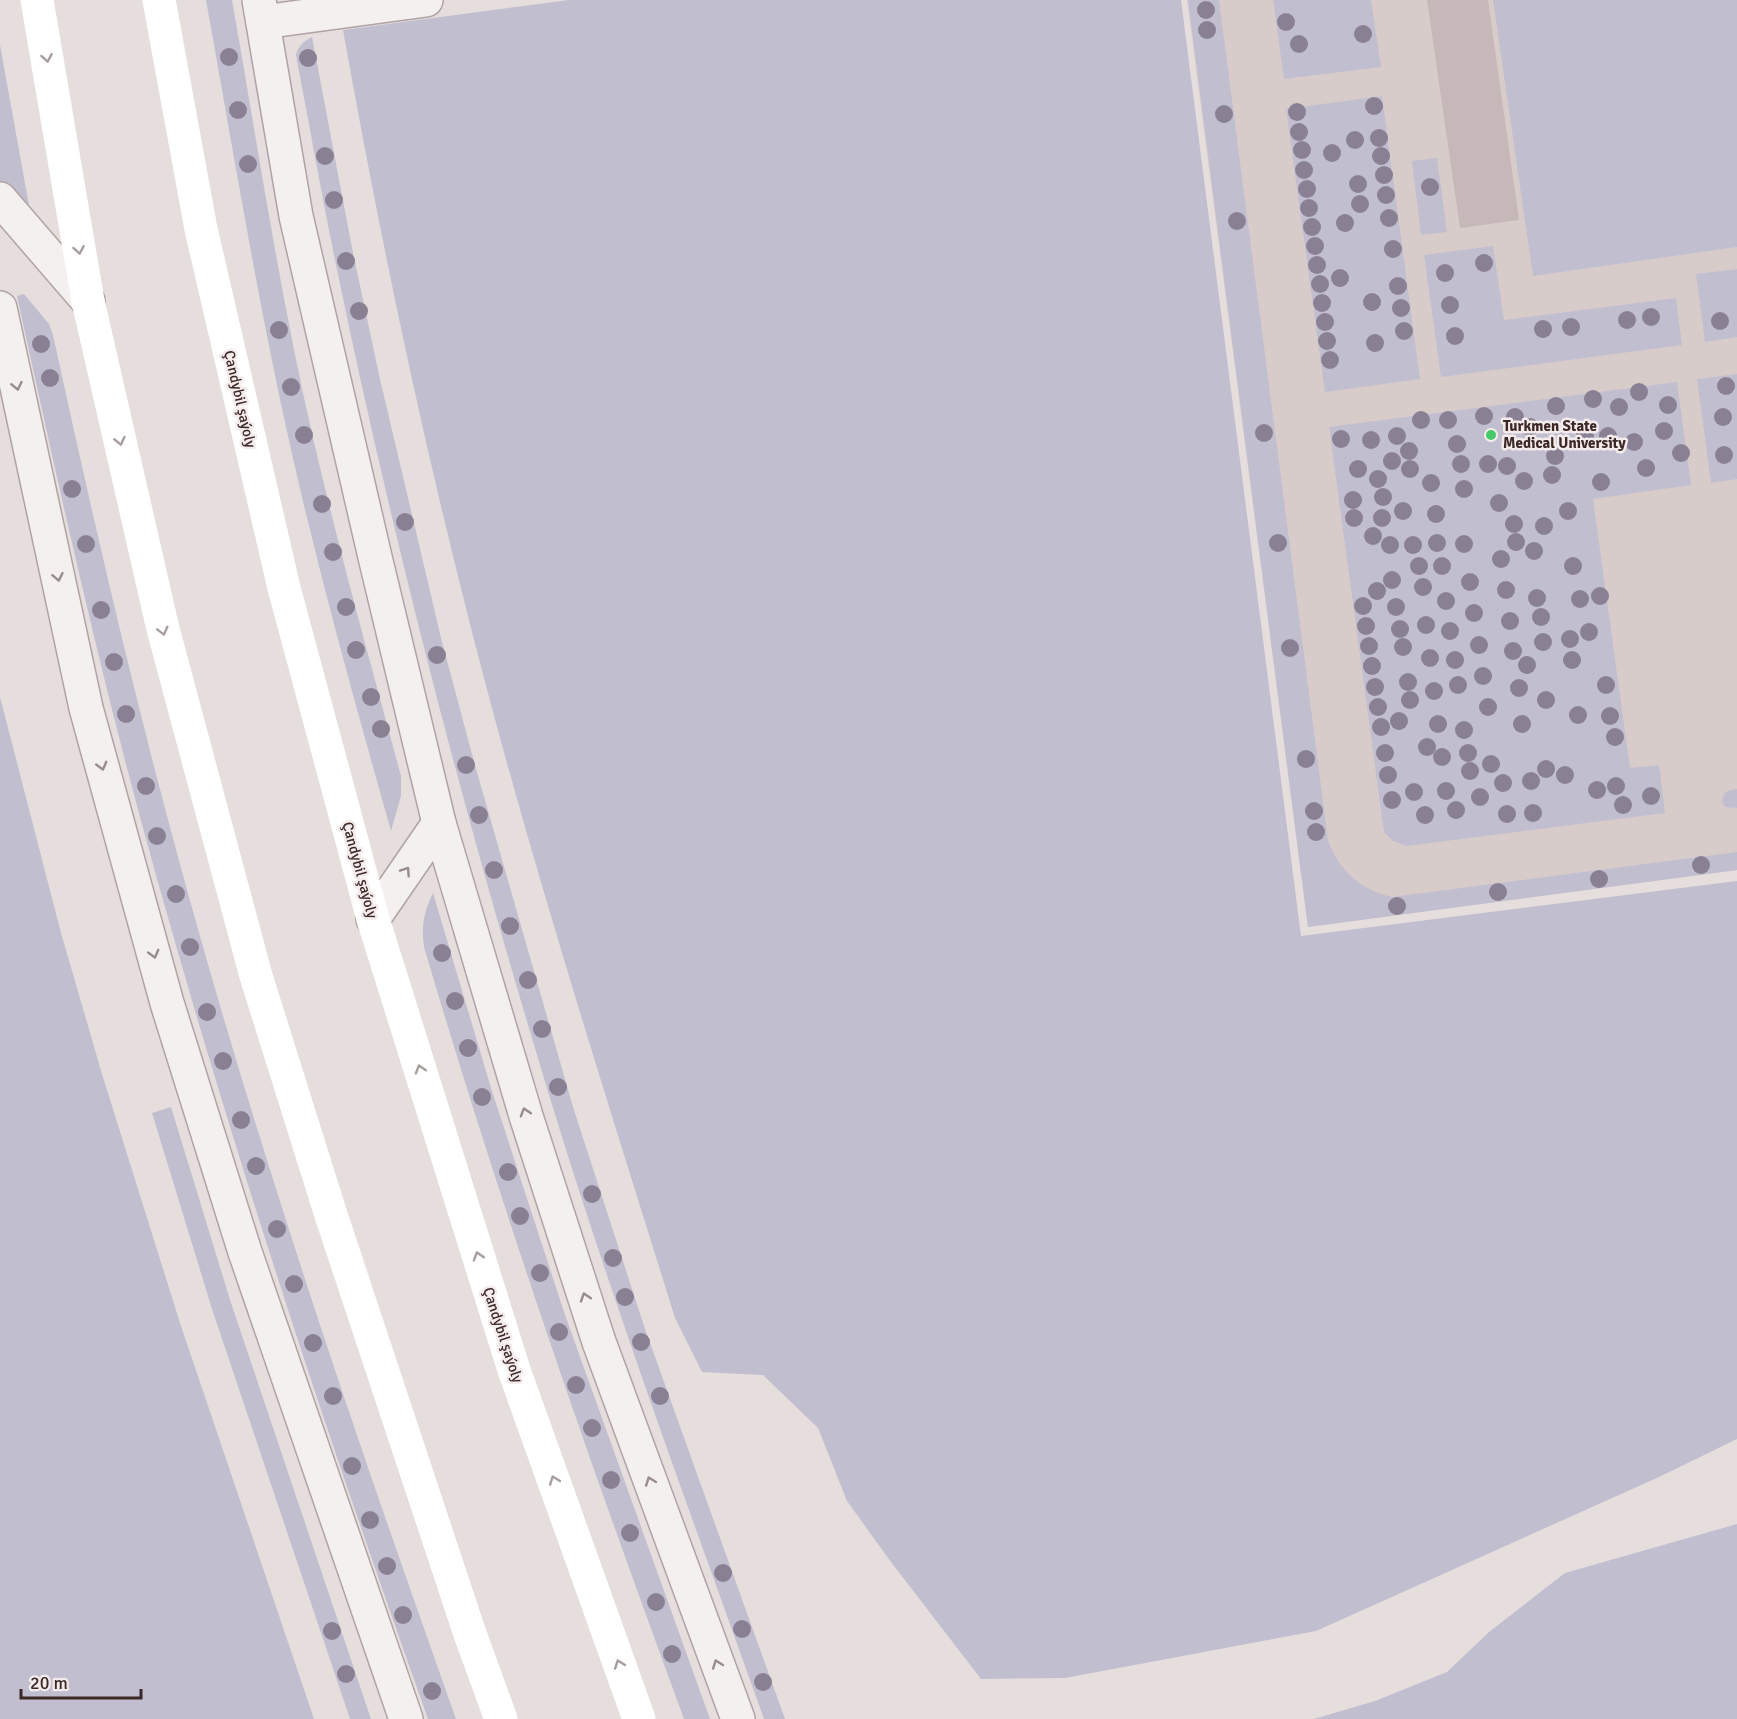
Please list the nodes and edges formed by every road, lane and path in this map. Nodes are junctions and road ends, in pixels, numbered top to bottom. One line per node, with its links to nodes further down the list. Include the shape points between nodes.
1 (37, 0): 6 (main road, one-way to 6)
2 (159, 0): 9 (main road, Çandybil şaýoly, via 201,229 284,588)
3 (426, 0): 4 (street)
4 (261, 11): 8 (street, via 296,216)
5 (0, 199): 6 (street)
6 (88, 301): 11 (main road, one-way to 11, via 163,629 256,976 331,1215)
7 (0, 308): 10 (street, one-way to 10, via 86,708 167,1003 245,1252)
8 (439, 823): 9 (street, one-way to 8); 13 (street, one-way to 8, via 599,1342 526,1116)
9 (374, 918): 12 (main road, Çandybil şaýoly, one-way to 9, via 514,1370)
10 (406, 1719)
11 (501, 1719)
12 (639, 1719)
13 (738, 1719)

